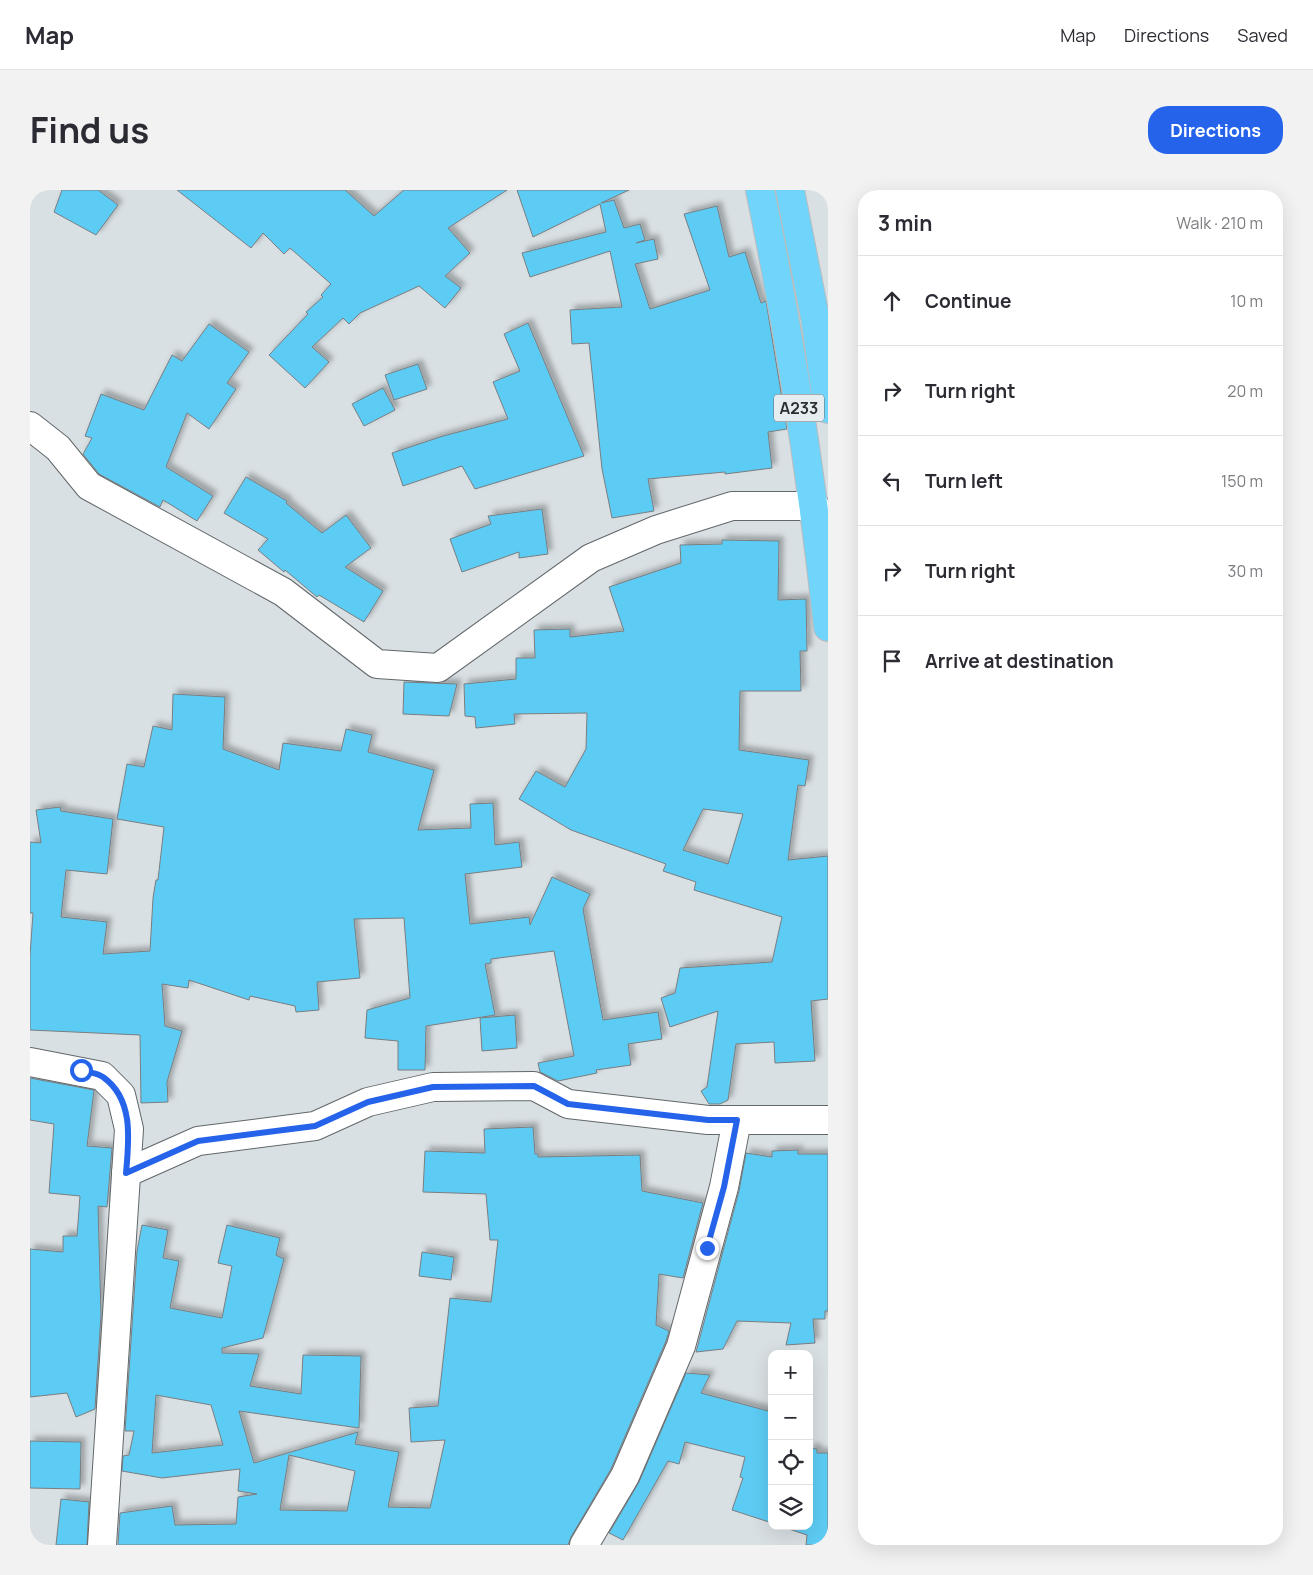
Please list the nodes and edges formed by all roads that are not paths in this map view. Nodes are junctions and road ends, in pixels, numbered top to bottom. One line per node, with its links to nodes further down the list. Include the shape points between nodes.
1 (760, 190): 5 (highway, A233, via 781,290)
2 (790, 190): 3 (highway, A233, via 815,316)
3 (828, 409)
4 (30, 426): 5 (street, via 58,448 89,486 283,592 377,664 438,668 591,558 656,530 732,506)
5 (815, 506): 6 (highway, A233)
6 (828, 627)
7 (30, 1062): 10 (street, via 102,1076 121,1095 130,1129)
8 (737, 1120): 9 (street); 10 (street, via 708,1120 568,1104 534,1086 433,1087 368,1102 315,1126 198,1141); 12 (street, via 724,1187 681,1346 625,1476)
9 (828, 1120)
10 (126, 1173): 11 (street)
11 (102, 1545)
12 (584, 1545)

